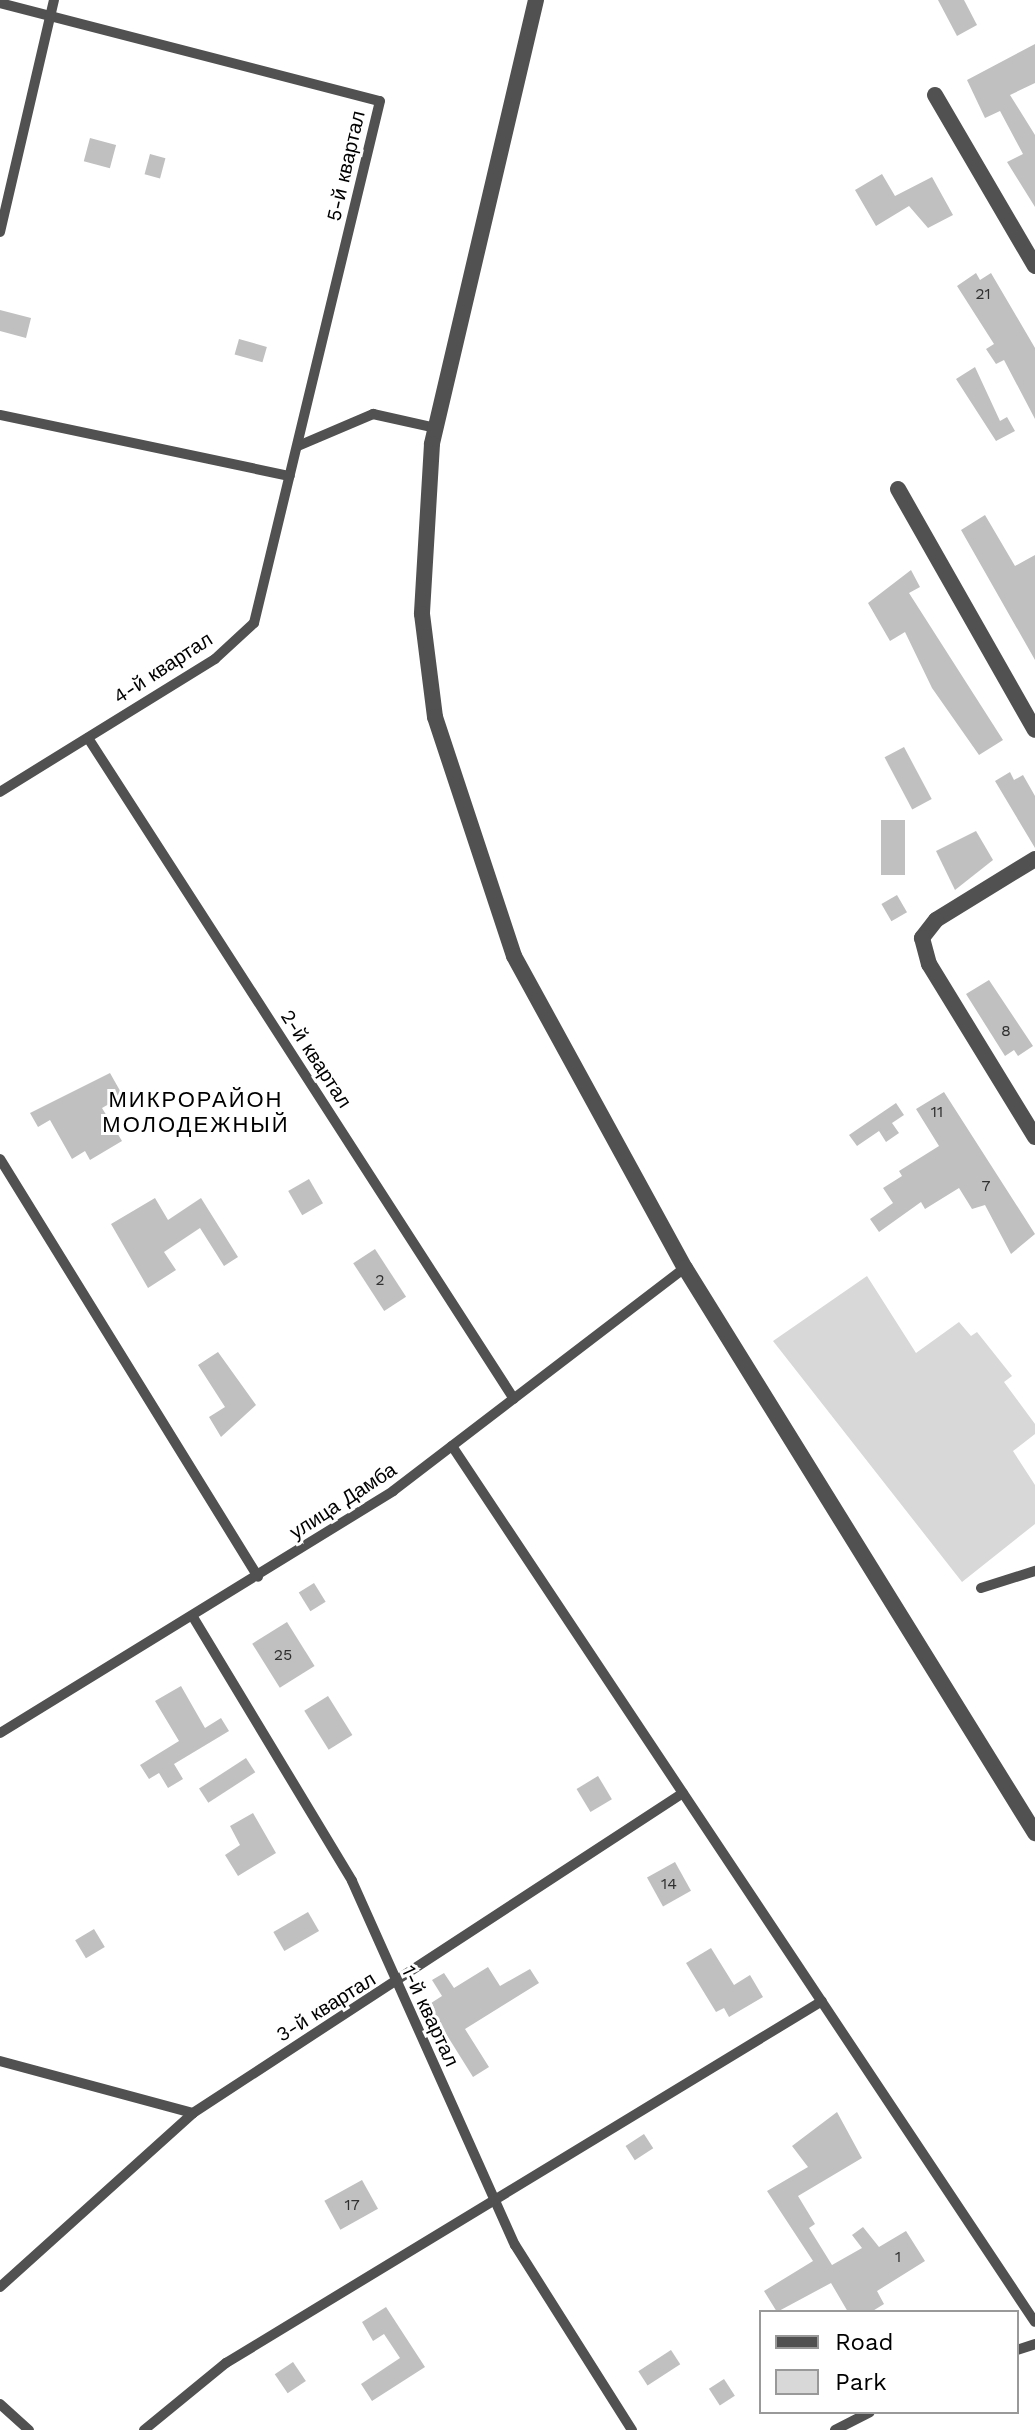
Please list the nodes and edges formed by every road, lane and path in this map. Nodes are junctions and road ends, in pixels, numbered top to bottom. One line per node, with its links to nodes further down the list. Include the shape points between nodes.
1 (54, 0): 4 (lane)
2 (536, 0): 9 (street)
3 (0, 3): 4 (lane)
4 (50, 16): 6 (lane); 10 (lane, 5-й квартал, via 380,101)
5 (935, 95): 7 (street)
6 (0, 232)
7 (1035, 266)
8 (0, 415): 11 (lane)
9 (436, 428): 10 (lane, via 373,414); 19 (street, via 422,614 435,717 514,956)
10 (298, 446): 11 (lane, 5-й квартал)
11 (290, 476): 14 (lane, 4-й квартал, via 254,623 215,659)
12 (898, 489): 13 (street)
13 (1035, 730)
14 (88, 738): 15 (lane, 4-й квартал); 20 (lane, 2-й квартал)
15 (0, 792)
16 (1035, 859): 17 (street, via 936,920 922,938 929,964)
17 (1035, 1137)
18 (0, 1159): 23 (lane)
19 (685, 1268): 20 (lane, улица Дамба); 28 (street)
20 (514, 1399): 21 (lane, улица Дамба)
21 (452, 1446): 23 (lane, улица Дамба); 27 (lane)
22 (1035, 1571): 24 (lane)
23 (258, 1577): 25 (lane, улица Дамба)
24 (981, 1588)
25 (193, 1617): 26 (lane, улица Дамба); 29 (lane, 1-й квартал, via 352,1881)
26 (0, 1733)
27 (683, 1793): 29 (lane, 3-й квартал); 30 (lane)
28 (1035, 1833)
29 (395, 1985): 32 (lane, 3-й квартал); 33 (lane, 1-й квартал)
30 (822, 2001): 33 (lane); 35 (lane)
31 (0, 2061): 32 (lane)
32 (193, 2113): 34 (lane, 3-й квартал)
33 (493, 2203): 39 (lane, via 226,2363); 40 (lane, 1-й квартал)
34 (0, 2287)
35 (1035, 2322)
36 (0, 2404): 38 (lane)
37 (866, 2414): 41 (lane)
38 (29, 2430)
39 (144, 2430)
40 (632, 2430)
41 (835, 2430)

